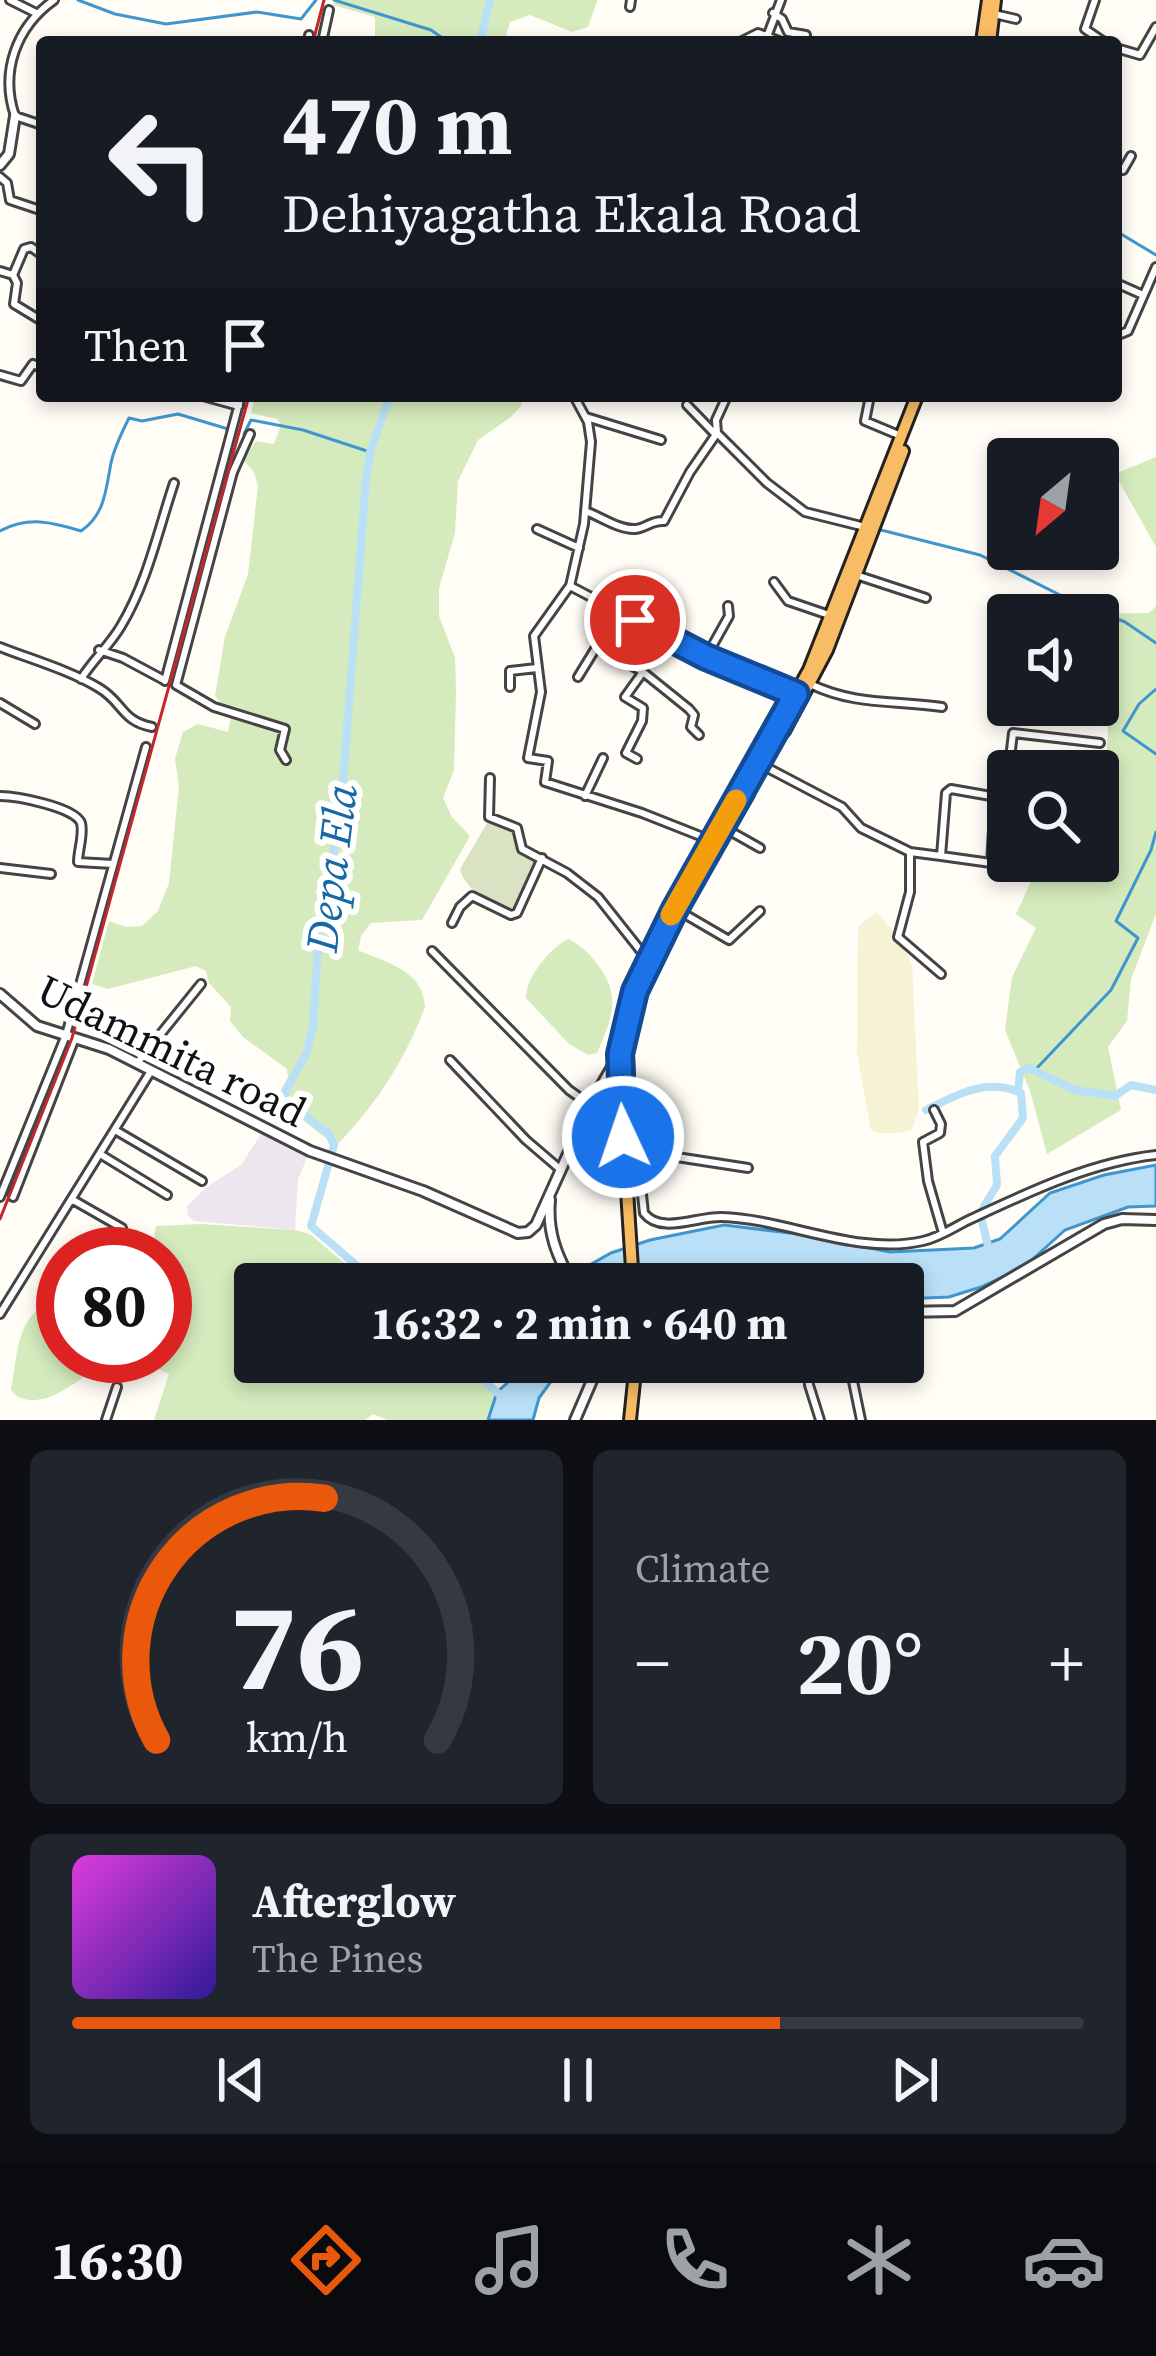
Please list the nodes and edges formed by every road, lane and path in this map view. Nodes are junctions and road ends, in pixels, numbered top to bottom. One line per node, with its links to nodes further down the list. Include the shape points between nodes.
1 (10, 0): 7 (street)
2 (54, 0): 7 (street)
3 (781, 0): 8 (street)
4 (992, 0): 9 (highway); 15 (highway)
5 (1095, 0): 17 (street, via 1085,29)
6 (329, 10): 13 (street)
7 (36, 13): 19 (street, via 6,61)
8 (773, 13): 12 (street, via 788,32); 14 (street)
9 (994, 14): 10 (street); 16 (highway)
10 (1016, 19)
11 (1156, 28): 18 (street, via 1139,55)
12 (806, 35)
13 (323, 36)
14 (767, 36)
15 (987, 36)
16 (988, 36)
17 (1095, 36)
18 (1122, 50)
19 (4, 104): 20 (street)
20 (15, 116): 21 (street); 23 (street)
21 (36, 123)
22 (1131, 156): 24 (street)
23 (0, 165)
24 (1122, 170)
25 (0, 177): 26 (street, via 10,200)
26 (36, 210)
27 (36, 251): 30 (street, via 24,249)
28 (1156, 267): 32 (street)
29 (0, 271): 30 (street)
30 (13, 275): 33 (street, via 14,304)
31 (1122, 286): 32 (street)
32 (1143, 295): 34 (street)
33 (36, 317)
34 (1122, 334)
35 (36, 365): 36 (street, via 21,381)
36 (0, 375)
37 (225, 402): 45 (street)
38 (240, 402): 45 (street)
39 (577, 402): 46 (street)
40 (724, 402): 48 (street)
41 (869, 402): 49 (street, via 865,421)
42 (918, 402): 49 (highway)
43 (919, 402): 56 (highway)
44 (687, 405): 48 (street)
45 (239, 406): 71 (street)
46 (586, 417): 50 (street); 52 (street)
47 (250, 434): 73 (street)
48 (716, 434): 52 (street, via 664,521 632,529); 53 (street, via 805,512)
49 (901, 436): 53 (highway)
50 (661, 440)
51 (174, 483): 65 (street, via 142,582 122,625)
52 (585, 511): 55 (street)
53 (865, 527): 62 (highway)
54 (536, 529): 55 (street)
55 (579, 548): 58 (street)
56 (856, 575): 59 (street); 72 (highway)
57 (774, 582): 62 (street, via 788,601)
58 (570, 586): 61 (street); 67 (street, via 534,636)
59 (926, 598)
60 (728, 606): 66 (street)
61 (614, 609): 64 (street); 66 (street)
62 (832, 616): 75 (highway)
63 (0, 646): 70 (street)
64 (598, 646): 68 (street); 69 (street)
65 (99, 650): 70 (street); 71 (street)
66 (706, 657): 75 (street)
67 (537, 668): 74 (street, via 510,671); 91 (street, via 541,692 528,758 548,761 545,782)
68 (643, 672): 80 (street, via 689,709); 85 (street, via 625,697 643,708 626,753)
69 (578, 676)
70 (81, 679): 79 (street, via 107,693 123,716)
71 (165, 681): 73 (street)
72 (810, 684): 75 (highway); 77 (street, via 877,705)
73 (176, 685): 86 (street, via 285,729)
74 (510, 687)
75 (800, 696): 87 (highway); 93 (highway)
76 (0, 704): 78 (street)
77 (942, 707)
78 (35, 724)
79 (152, 728)
80 (699, 735)
81 (1100, 743): 83 (street, via 1013,733)
82 (146, 747): 99 (street)
83 (1011, 750)
84 (603, 758): 91 (street)
85 (637, 759)
86 (286, 760)
87 (764, 766): 92 (highway); 95 (street)
88 (490, 778): 97 (street, via 489,817 517,828 522,849)
89 (987, 795): 96 (street, via 946,793)
90 (0, 796): 99 (street, via 76,817 78,862)
91 (585, 796): 93 (street)
92 (728, 830): 94 (street); 103 (highway)
93 (712, 841): 106 (highway)
94 (760, 848)
95 (910, 852): 96 (street); 107 (street, via 898,937)
96 (941, 856): 98 (street)
97 (542, 858): 104 (street, via 517,914 472,896); 106 (street, via 602,900)
98 (987, 862)
99 (113, 864): 110 (street)
100 (0, 868): 101 (street)
101 (50, 874)
102 (760, 911): 103 (street, via 729,940)
103 (681, 912): 111 (highway)
104 (452, 923)
105 (432, 951): 116 (street)
106 (648, 960): 111 (highway)
107 (941, 974)
108 (201, 984): 113 (street)
109 (0, 994): 110 (street, Udammita road, via 37,1026)
110 (70, 1037): 113 (street, Udammita road); 127 (street); 128 (street)
111 (624, 1049): 115 (highway); 116 (street, Udammita road); 132 (highway)
112 (450, 1060): 123 (street)
113 (138, 1062): 114 (street, Udammita road)
114 (153, 1068): 118 (street); 125 (street, Udammita road, via 320,1155 518,1233 536,1225)
115 (628, 1098): 119 (street); 132 (highway)
116 (590, 1105): 123 (street, Udammita road)
117 (934, 1110): 133 (street, via 940,1133 923,1142)
118 (115, 1130): 120 (street); 124 (street)
119 (638, 1151): 122 (street); 133 (street, via 644,1213 663,1225 728,1217 887,1243)
120 (100, 1154): 126 (street); 129 (street)
121 (1156, 1155): 133 (street, via 1084,1170)
122 (748, 1168)
123 (561, 1170): 125 (street, Udammita road)
124 (202, 1181)
125 (551, 1192): 134 (street, via 548,1220)
126 (167, 1196)
127 (0, 1197)
128 (13, 1197)
129 (74, 1200): 131 (street); 137 (street)
130 (1156, 1220): 136 (street, via 1104,1224 955,1311)
131 (120, 1227)
132 (632, 1232): 135 (highway)
133 (943, 1233)
134 (562, 1263)
135 (634, 1263)
136 (924, 1312)
137 (0, 1314)
138 (591, 1383): 144 (street)
139 (637, 1383): 145 (highway)
140 (808, 1383): 146 (street)
141 (853, 1383): 147 (street)
142 (117, 1387): 143 (street)
143 (106, 1420)
144 (575, 1420)
145 (633, 1420)
146 (820, 1420)
147 (861, 1420)

